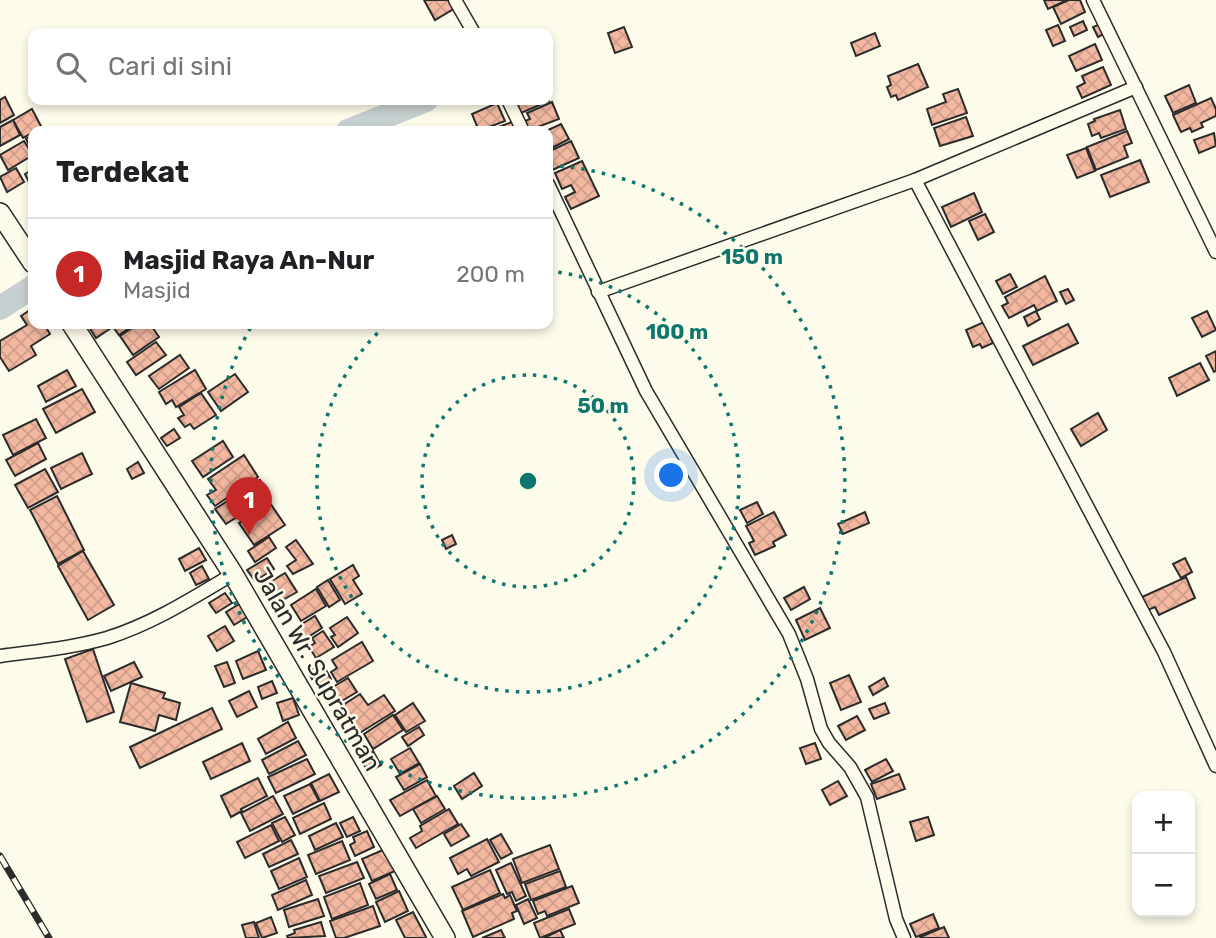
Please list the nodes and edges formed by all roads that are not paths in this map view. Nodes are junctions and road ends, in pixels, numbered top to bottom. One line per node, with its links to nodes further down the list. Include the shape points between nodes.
1 (455, 0): 3 (street)
2 (1093, 0): 4 (street)
3 (471, 28)
4 (1136, 87): 7 (street); 10 (street)
5 (510, 105): 6 (street)
6 (521, 126)
7 (915, 180): 12 (street); 16 (street, via 1157,639)
8 (553, 195): 12 (street)
9 (0, 213): 11 (main road)
10 (1216, 253)
11 (28, 255)
12 (598, 292): 18 (street, via 646,391 789,634 821,729 867,797)
13 (75, 329): 14 (main road, Jalan Wr. Supratman)
14 (233, 574): 15 (street, via 166,613 108,637); 17 (main road, Jalan Wr. Supratman)
15 (0, 656)
16 (1216, 766)
17 (445, 938)
18 (904, 938)

